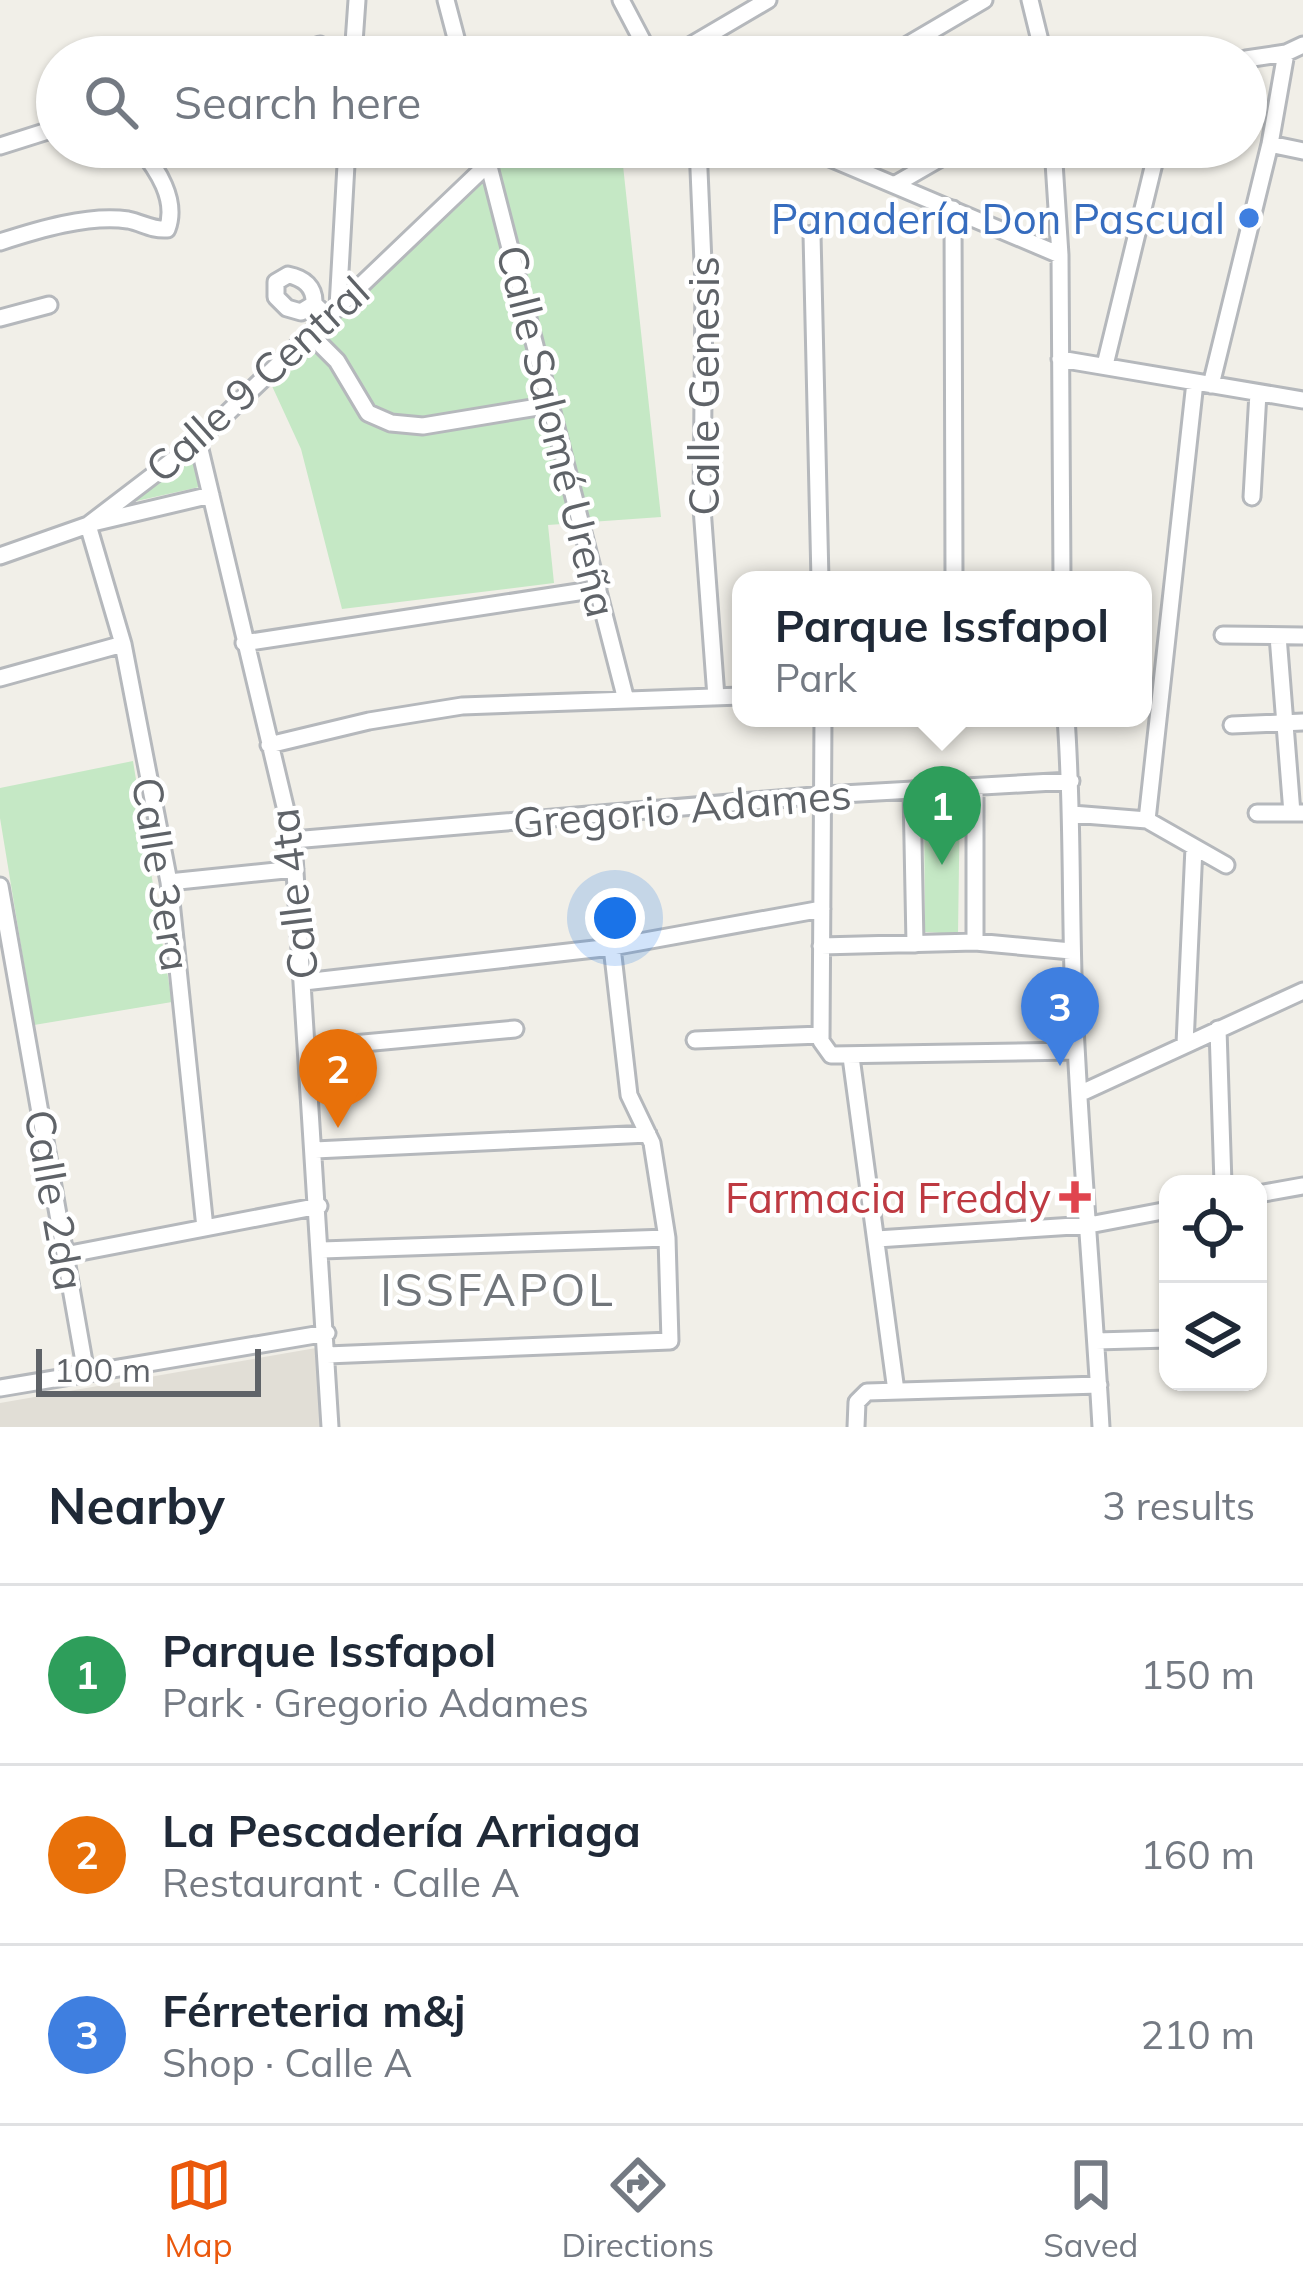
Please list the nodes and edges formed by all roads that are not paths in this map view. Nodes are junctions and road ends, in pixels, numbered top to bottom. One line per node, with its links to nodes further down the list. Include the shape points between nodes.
1 (356, 0): 7 (street)
2 (446, 0): 8 (street)
3 (621, 0): 9 (street)
4 (768, 0): 10 (street)
5 (984, 0): 11 (street)
6 (1030, 0): 12 (street)
7 (354, 36)
8 (455, 36)
9 (639, 36)
10 (707, 36)
11 (923, 36)
12 (1039, 36)
13 (1303, 45): 14 (street)
14 (1286, 53): 15 (street); 17 (street)
15 (1267, 56)
16 (36, 135): 18 (street)
17 (1270, 144): 19 (street); 20 (street)
18 (0, 146)
19 (1303, 152)
20 (1267, 155)
21 (155, 168): 34 (street, via 171,205 166,229 101,221)
22 (344, 168): 38 (street)
23 (473, 168): 38 (street, Calle 9 Central)
24 (489, 168): 46 (street, Calle Salomé Ureña)
25 (699, 168): 63 (street, Calle Genesis, via 702,508)
26 (854, 168): 31 (street)
27 (924, 168): 31 (street)
28 (1054, 168): 35 (street)
29 (1153, 168): 42 (street)
30 (1263, 168): 43 (street)
31 (894, 185): 32 (street)
32 (953, 209): 35 (street); 53 (street)
33 (812, 234): 52 (street)
34 (0, 242)
35 (1060, 255): 41 (street)
36 (314, 304): 38 (street)
37 (49, 305): 39 (street)
38 (333, 312): 40 (street, Calle 9 Central)
39 (0, 318)
40 (310, 334): 46 (street, via 368,413 392,423 445,424); 47 (street, Calle 9 Central)
41 (1060, 359): 42 (street); 54 (street)
42 (1105, 365): 43 (street)
43 (1203, 384): 44 (street); 78 (street)
44 (1258, 394): 45 (street); 49 (street)
45 (1303, 400)
46 (550, 405): 55 (street, Calle Salomé Ureña)
47 (198, 441): 48 (street, Calle 4ta); 50 (street, Calle 9 Central)
48 (211, 495): 50 (street); 59 (street, Calle 4ta)
49 (1252, 497)
50 (88, 525): 51 (street, Calle 9 Central); 60 (street, Calle 3era)
51 (0, 556)
52 (820, 571)
53 (954, 571)
54 (1062, 571)
55 (598, 589): 59 (street); 64 (street, Calle Salomé Ureña)
56 (1223, 635): 57 (street)
57 (1277, 636): 58 (street); 66 (street)
58 (1303, 636)
59 (244, 643): 70 (street, Calle 4ta)
60 (123, 644): 61 (street); 83 (street, Calle 3era)
61 (0, 678)
62 (732, 696): 63 (street)
63 (716, 697): 64 (street)
64 (626, 700): 70 (street, via 462,706)
65 (1303, 722): 66 (street)
66 (1284, 723): 67 (street); 75 (street)
67 (1232, 725)
68 (823, 727): 74 (street)
69 (1067, 727): 71 (street)
70 (269, 745): 79 (street, Calle 4ta)
71 (1071, 782): 72 (street, Gregorio Adames); 76 (street)
72 (975, 787): 73 (street, Gregorio Adames); 86 (street)
73 (912, 790): 74 (street, Gregorio Adames); 87 (street)
74 (824, 795): 79 (street, Gregorio Adames); 85 (street)
75 (1297, 813): 77 (street)
76 (1072, 814): 78 (street); 90 (street)
77 (1258, 814)
78 (1147, 820): 80 (street)
79 (293, 840): 82 (street, Calle 4ta)
80 (1194, 847): 81 (street); 98 (street)
81 (1226, 866)
82 (296, 869): 83 (street); 92 (street, Calle 4ta)
83 (169, 882): 111 (street, Calle 3era)
84 (0, 886): 91 (street, Calle 2da)
85 (822, 909): 88 (street); 89 (street)
86 (975, 942): 87 (street); 90 (street)
87 (915, 944): 88 (street)
88 (821, 946): 96 (street)
89 (612, 947): 92 (street); 103 (street, via 628,1095)
90 (1072, 951): 100 (street)
91 (7, 961): 115 (street, Calle 2da)
92 (304, 982): 99 (street, Calle 4ta)
93 (1303, 991): 95 (street)
94 (515, 1029): 99 (street)
95 (1218, 1029): 98 (street); 105 (street)
96 (821, 1034): 97 (street); 101 (street, via 831,1055)
97 (695, 1040)
98 (1186, 1044): 102 (street)
99 (308, 1048): 104 (street, Calle 4ta)
100 (1076, 1051): 101 (street); 102 (street)
101 (851, 1057): 113 (street)
102 (1079, 1094): 110 (street)
103 (648, 1135): 104 (street); 112 (street)
104 (315, 1150): 108 (street, Calle 4ta)
105 (1223, 1175)
106 (1303, 1186): 107 (street)
107 (1267, 1192)
108 (319, 1206): 111 (street); 114 (street, Calle 4ta)
109 (1159, 1212): 110 (street)
110 (1089, 1225): 113 (street); 118 (street)
111 (205, 1228): 115 (street)
112 (667, 1238): 114 (street); 119 (street, via 670,1341)
113 (877, 1239): 123 (street)
114 (322, 1250): 116 (street, Calle 4ta)
115 (65, 1255): 120 (street, Calle 2da)
116 (327, 1334): 119 (street, Calle 4ta); 120 (street)
117 (1159, 1339): 118 (street)
118 (1096, 1341): 121 (street)
119 (327, 1354): 124 (street, Calle 4ta)
120 (86, 1373): 122 (street)
121 (1099, 1385): 123 (street); 126 (street)
122 (0, 1388)
123 (896, 1391): 125 (street, via 867,1392 857,1402)
124 (330, 1427)
125 (856, 1427)
126 (1101, 1427)

